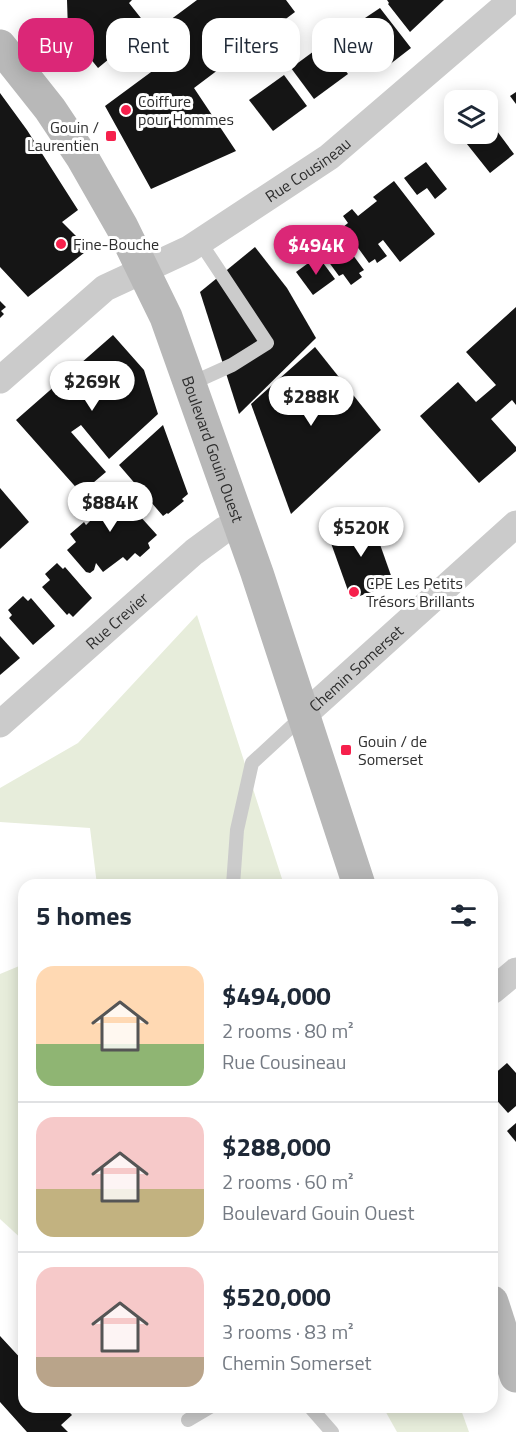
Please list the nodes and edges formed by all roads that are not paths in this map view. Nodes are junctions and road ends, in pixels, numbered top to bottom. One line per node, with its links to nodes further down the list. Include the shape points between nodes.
1 (512, 0): 3 (street, Rue Cousineau, via 329,158)
2 (0, 46): 4 (street, Boulevard Gouin Ouest, via 82,157)
3 (200, 242): 4 (street, Rue Cousineau); 6 (lane, via 267,344)
4 (143, 270): 5 (street, Rue Cousineau, via 95,295); 6 (street, Boulevard Gouin Ouest, via 166,317)
5 (0, 380)
6 (190, 384): 7 (street, Boulevard Gouin Ouest)
7 (239, 523): 9 (street, Boulevard Gouin Ouest); 10 (street, Rue Crevier, via 194,552)
8 (516, 524): 9 (street, Chemin Somerset)
9 (304, 715): 11 (lane, via 252,763 237,830); 12 (street, Boulevard Gouin Ouest)
10 (0, 724)
11 (233, 879)
12 (357, 879)
13 (516, 970): 14 (street)
14 (498, 986)
15 (498, 1320): 16 (street)
16 (516, 1376)
17 (189, 1413): 18 (lane, via 188,1420)
18 (200, 1413)
19 (315, 1413): 20 (lane)
20 (332, 1432)

